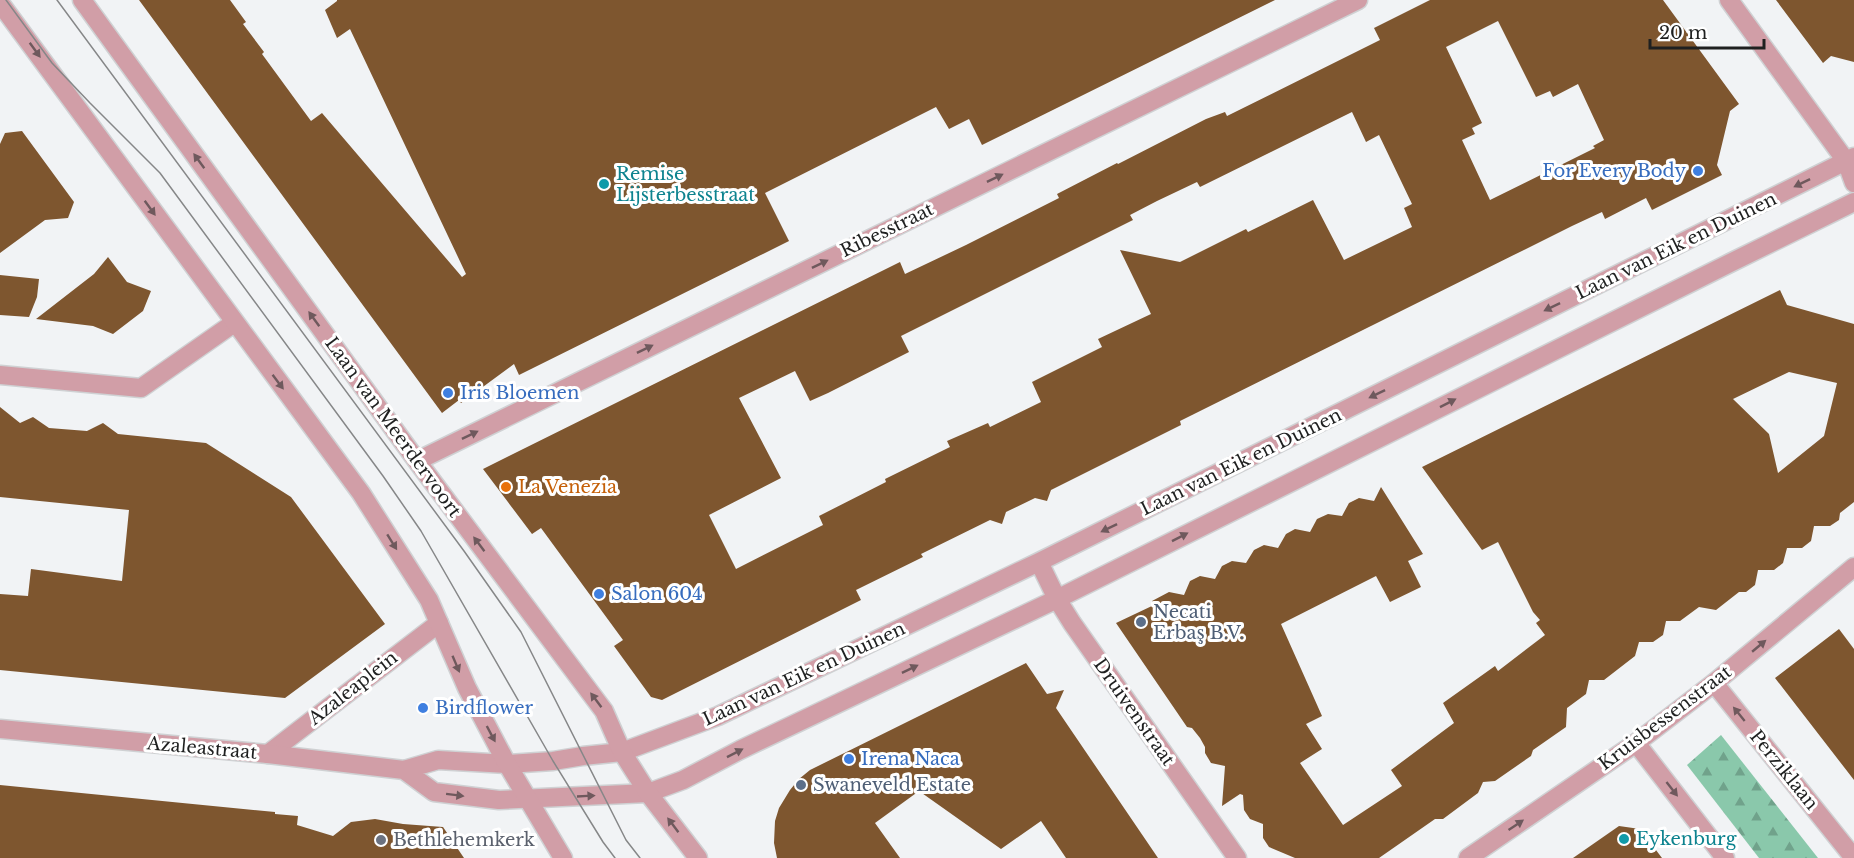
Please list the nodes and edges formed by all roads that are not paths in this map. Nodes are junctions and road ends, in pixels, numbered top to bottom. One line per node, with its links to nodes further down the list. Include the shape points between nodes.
1 (82, 0): 10 (street, Laan van Meerdervoort, one-way to 1)
2 (1358, 0): 10 (street, Ribesstraat, one-way to 2)
3 (1729, 0): 5 (street)
4 (0, 3): 8 (street, one-way to 8)
5 (1850, 159): 6 (street); 11 (street, Laan van Eik en Duinen, one-way to 11)
6 (1854, 183)
7 (1854, 202): 13 (street, one-way to 7)
8 (234, 323): 9 (street, via 141,388); 14 (street, one-way to 14, via 361,493)
9 (0, 375)
10 (417, 461): 18 (street, Laan van Meerdervoort, one-way to 10, via 604,711)
11 (1039, 562): 13 (street, Druivenstraat); 18 (street, Laan van Eik en Duinen, via 718,716)
12 (1854, 567): 15 (street, Kruisbessenstraat, one-way to 12)
13 (1057, 599): 22 (street, one-way to 13, via 683,780); 26 (street, Druivenstraat)
14 (439, 622): 19 (street, Azaleaplein); 20 (street, one-way to 20, via 466,688)
15 (1714, 683): 17 (street, Kruisbessenstraat); 29 (street, Perziklaan, one-way to 15)
16 (0, 729): 19 (street, Azaleastraat)
17 (1636, 743): 27 (street, Kruisbessenstraat, one-way to 17); 28 (street, one-way to 28)
18 (622, 752): 20 (street, Laan van Eik en Duinen); 22 (street, Laan van Meerdervoort)
19 (268, 754): 21 (street, Azaleastraat)
20 (507, 764): 21 (street, Azaleastraat, via 438,760); 23 (street)
21 (404, 770): 23 (street, Azaleastraat, one-way to 23, via 434,792 499,800)
22 (648, 792): 23 (street, Azaleastraat, one-way to 22); 25 (street, Laan van Meerdervoort, one-way to 22)
23 (527, 799): 24 (street)
24 (563, 858)
25 (698, 858)
26 (1237, 858)
27 (1468, 858)
28 (1725, 858)
29 (1854, 858)

